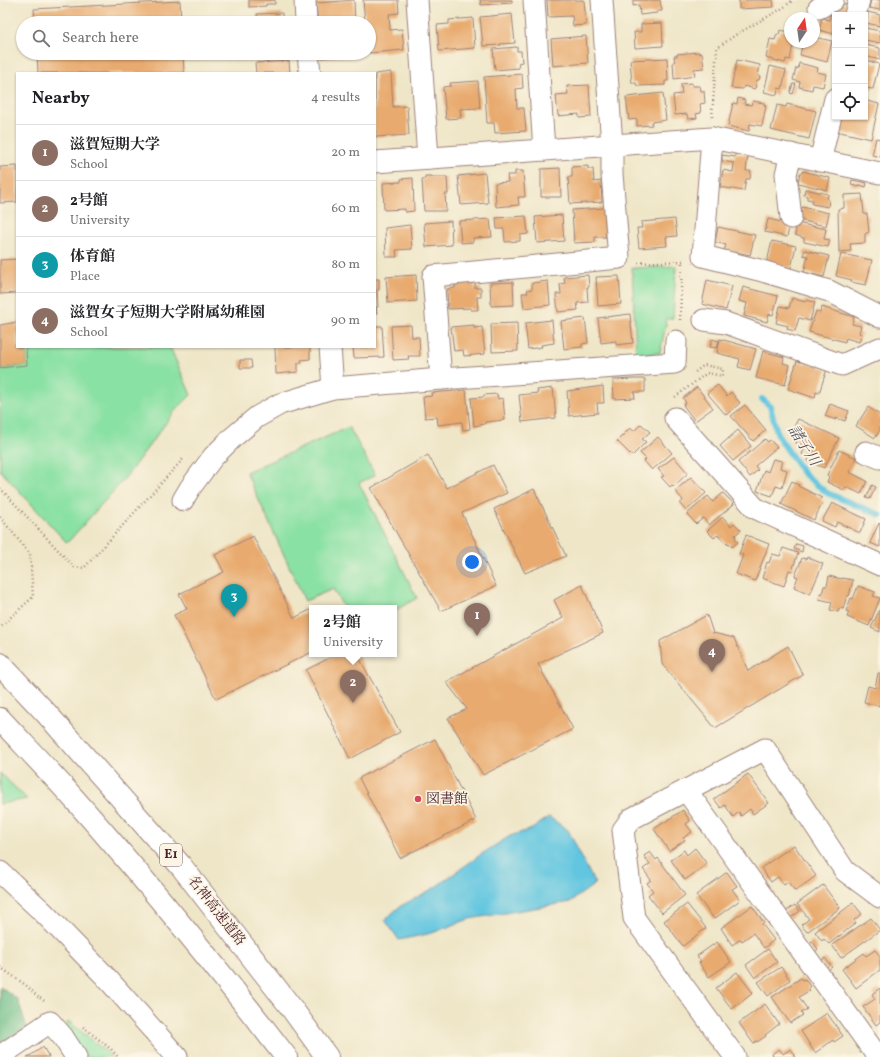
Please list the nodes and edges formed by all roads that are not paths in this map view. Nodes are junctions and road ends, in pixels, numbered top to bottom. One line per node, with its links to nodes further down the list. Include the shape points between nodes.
1 (305, 0): 7 (street)
2 (417, 0): 15 (street)
3 (534, 0): 13 (street)
4 (602, 0): 12 (street)
5 (859, 0): 6 (street)
6 (857, 12)
7 (306, 16)
8 (309, 60): 9 (street)
9 (310, 72)
10 (832, 111): 16 (street)
11 (712, 138): 12 (street); 14 (street); 20 (street, via 703,256 829,290)
12 (612, 146): 13 (street); 25 (street, via 619,258 433,276)
13 (544, 150): 15 (street)
14 (791, 154): 16 (street); 19 (street, via 786,174)
15 (428, 158): 17 (street)
16 (820, 161): 18 (street)
17 (376, 162)
18 (880, 173)
19 (791, 218)
20 (880, 317)
21 (704, 320): 24 (street, via 726,324 842,365)
22 (678, 332): 25 (street, via 675,363)
23 (330, 348): 26 (street)
24 (880, 348)
25 (441, 379): 26 (street)
26 (332, 388): 28 (street, via 280,404 257,417 213,457)
27 (673, 409): 29 (street, via 755,508)
28 (183, 500)
29 (880, 565)
30 (0, 664): 42 (highway, 名神高速道路 / E1, via 181,866)
31 (0, 719): 34 (highway)
32 (0, 732): 34 (highway)
33 (686, 790): 36 (street, via 765,749 845,871); 37 (street); 43 (street, via 631,819 623,830 634,918)
34 (76, 801): 41 (highway, via 227,980)
35 (0, 872): 40 (street, via 44,913)
36 (880, 897)
37 (876, 1054)
38 (0, 1056): 39 (street, via 50,1022)
39 (76, 1057)
40 (178, 1057)
41 (286, 1057)
42 (327, 1057)
43 (735, 1057)

